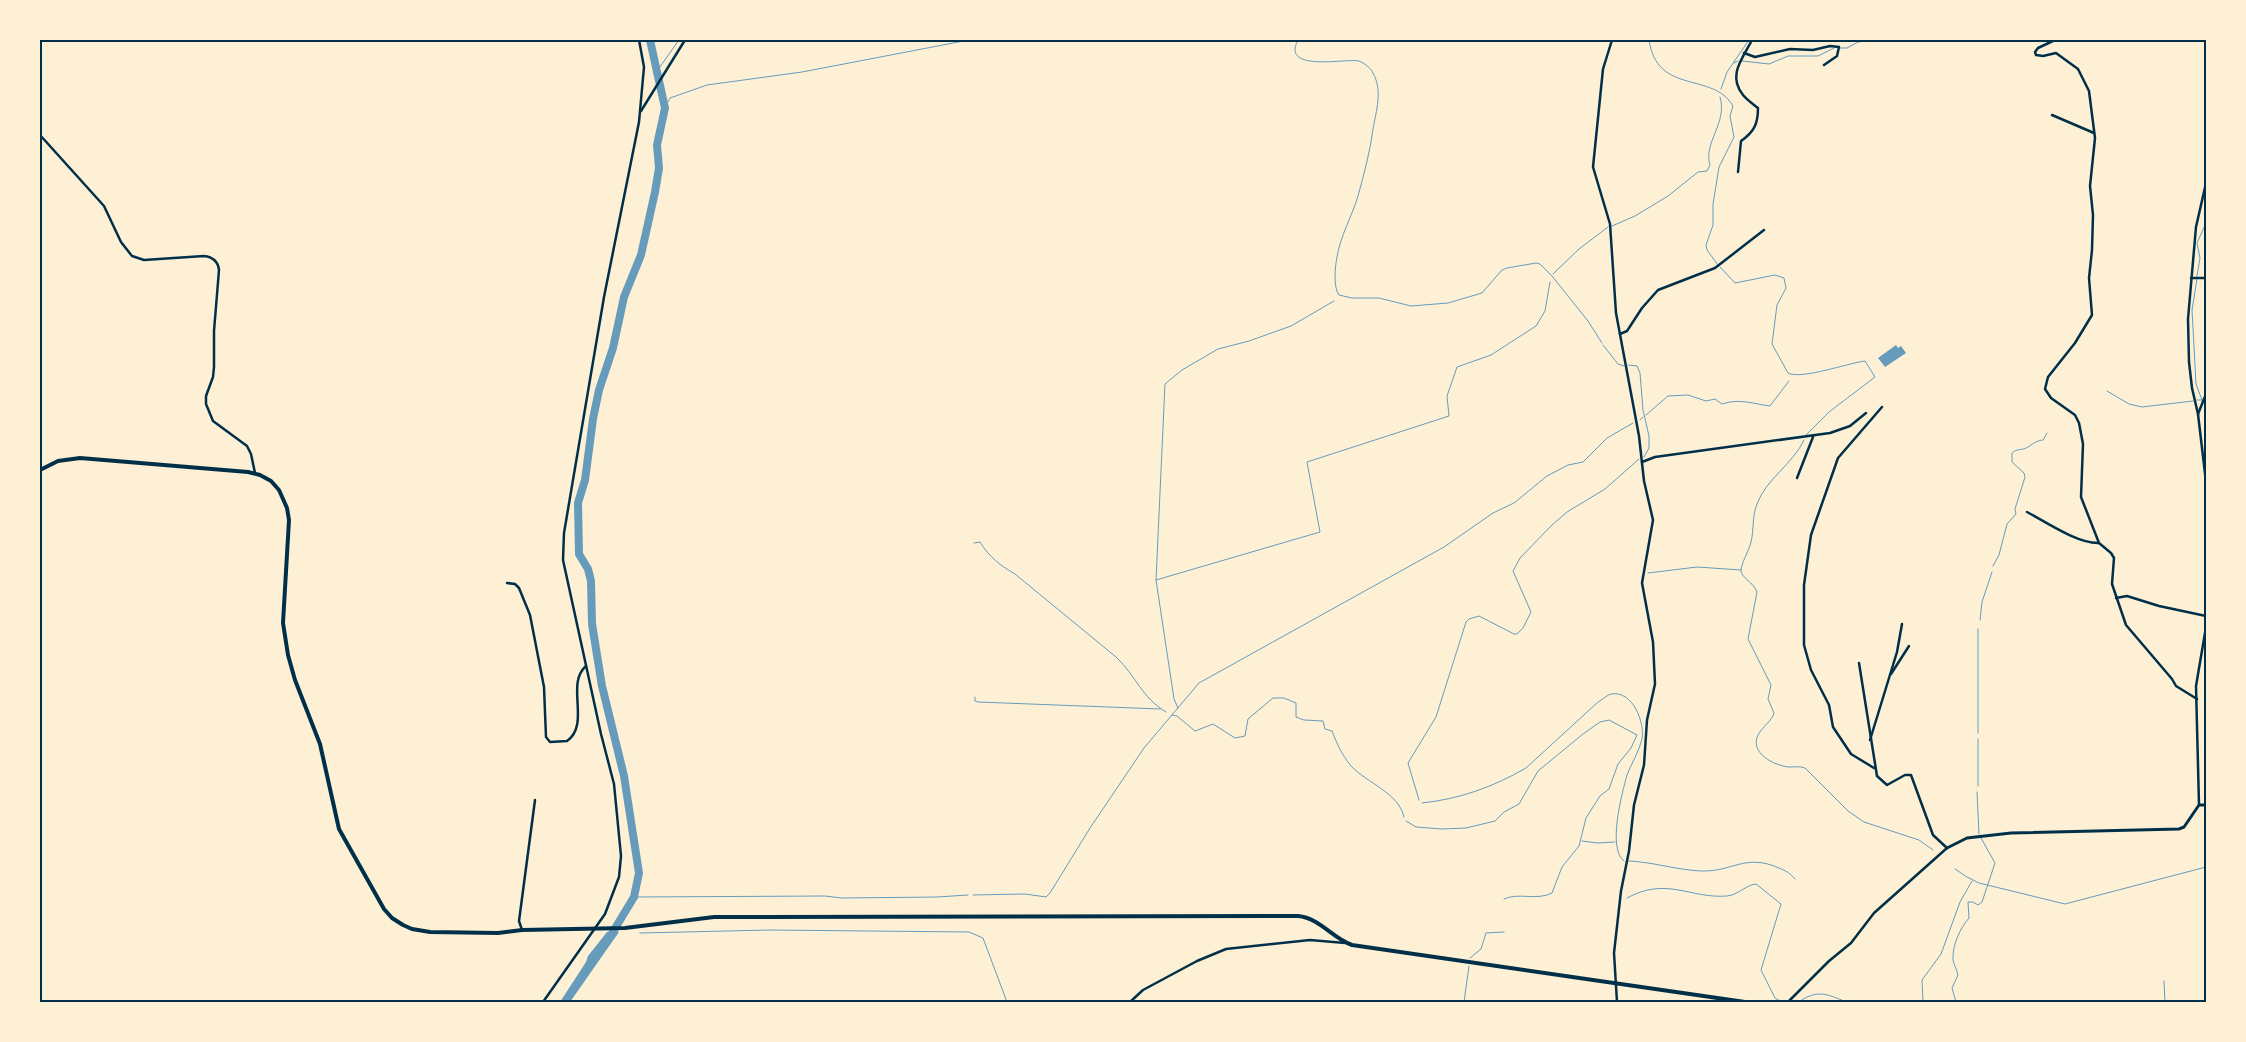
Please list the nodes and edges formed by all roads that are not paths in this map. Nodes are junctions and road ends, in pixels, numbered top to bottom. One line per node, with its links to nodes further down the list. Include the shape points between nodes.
1 (639, 40): 8 (street, via 644,67)
2 (685, 40): 8 (street)
3 (1612, 40): 17 (street, via 1603,69 1593,167 1610,224)
4 (1752, 40): 6 (street)
5 (2055, 40): 10 (street, via 2038,48 2036,55 2056,53 2078,69 2089,91)
6 (1744, 53): 7 (street, via 1755,57 1790,49 1839,47 1837,56); 12 (street, via 1737,67 1736,80 1741,92 1758,108 1758,114 1755,130 1740,144)
7 (1824, 65)
8 (640, 114): 38 (street, via 602,306 564,532 564,560)
9 (2052, 115): 10 (street)
10 (2094, 133): 29 (street, via 2090,186 2093,215 2089,278 2092,315 2048,377 2045,389 2051,398 2075,415 2079,423 2083,444 2081,497)
11 (40, 136): 25 (street, via 104,206 121,242 132,256 144,260 204,256 217,262 214,367 206,404 213,421 247,446 252,454)
12 (1738, 172)
13 (2206, 183): 15 (street, via 2196,226)
14 (1764, 230): 17 (street, via 1715,268 1658,290 1627,331)
15 (2191, 278): 16 (street); 21 (street, via 2189,362)
16 (2206, 278)
17 (1620, 334): 23 (street)
18 (2206, 394): 21 (street)
19 (1882, 407): 42 (street, via 1838,458 1811,535 1803,610 1806,654 1829,705 1833,727 1846,750)
20 (1866, 413): 22 (street, via 1843,430)
21 (2198, 414): 27 (street)
22 (1813, 437): 23 (street, via 1655,457); 26 (street)
23 (1642, 462): 50 (street, via 1653,520 1642,583 1653,642 1655,684 1647,720 1644,765 1620,890 1614,953)
24 (40, 470): 25 (main road, via 58,461 80,458)
25 (255, 473): 48 (main road, via 275,485 287,508 283,623 286,648 320,744 339,829 380,904 397,922 424,932 498,933)
26 (1798, 478)
27 (2206, 482)
28 (2028, 512): 29 (street, via 2076,537)
29 (2099, 543): 31 (street, via 2114,558 2112,584)
30 (507, 583): 38 (street, via 519,588 530,616 544,687 546,737 550,742 567,741 576,732 579,675)
31 (2116, 598): 32 (street, via 2127,596); 40 (street, via 2126,626 2176,686)
32 (2206, 616)
33 (1902, 624): 39 (street)
34 (2206, 627): 35 (street)
35 (2205, 642): 40 (street, via 2196,686)
36 (1909, 646): 39 (street)
37 (1859, 663): 41 (street)
38 (586, 666): 47 (street, via 614,784 621,856 613,896)
39 (1889, 678): 41 (street)
40 (2197, 699): 44 (street)
41 (1870, 741): 42 (street)
42 (1875, 768): 46 (street, via 1879,780 1887,785 1911,775 1930,829)
43 (535, 800): 48 (street, via 519,921)
44 (2199, 805): 45 (street); 46 (street, via 2184,827 2179,829 2011,833 1967,838)
45 (2206, 805)
46 (1947, 848): 55 (street, via 1874,913 1852,943)
47 (594, 928): 48 (main road); 49 (main road, via 625,928 714,917 1298,916 1314,920); 51 (street)
48 (522, 930)
49 (1346, 943): 50 (main road); 52 (street, via 1310,940 1226,949 1143,990)
50 (1615, 983): 53 (street); 54 (main road)
51 (543, 1002)
52 (1130, 1002)
53 (1617, 1002)
54 (1745, 1002)
55 (1788, 1002)

